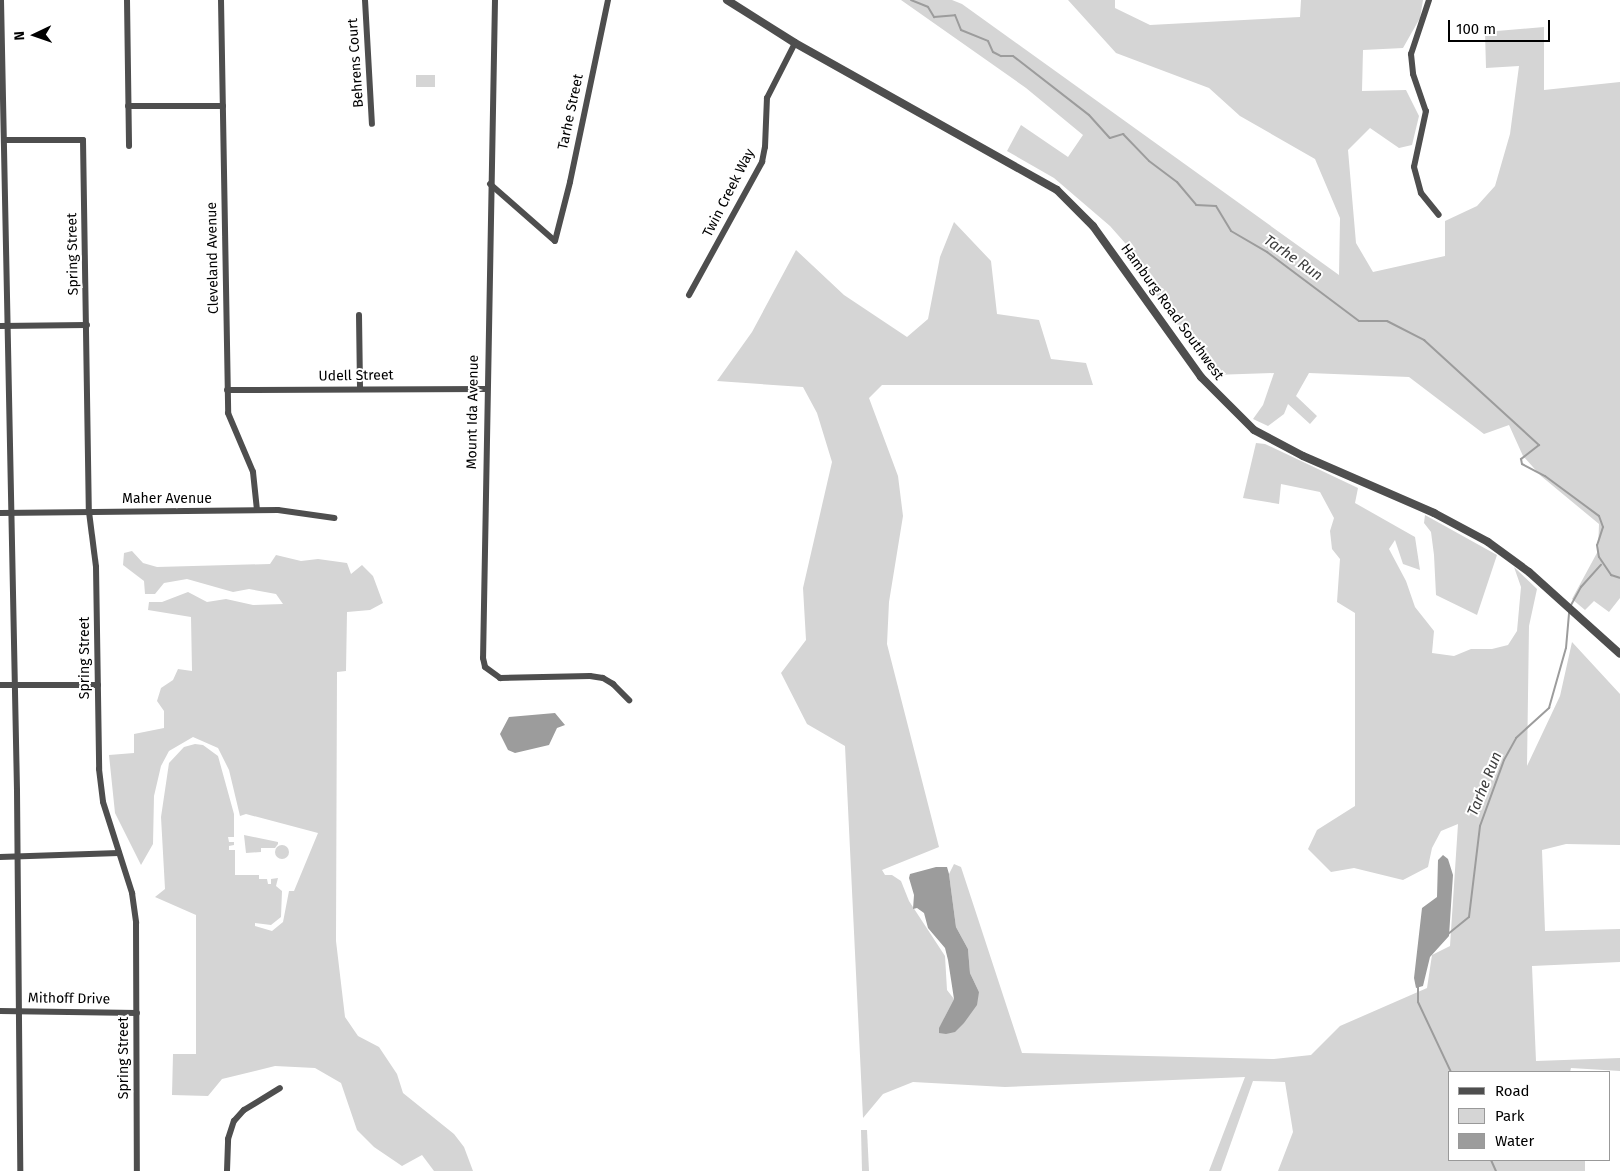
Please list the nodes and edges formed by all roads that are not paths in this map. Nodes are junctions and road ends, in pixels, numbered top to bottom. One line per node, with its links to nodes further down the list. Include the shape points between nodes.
1 (0, 0): 13 (street)
2 (127, 0): 10 (street)
3 (221, 0): 11 (street, Cleveland Avenue)
4 (365, 0): 12 (street, Behrens Court)
5 (494, 0): 15 (street, Mount Ida Avenue)
6 (608, 0): 15 (street, Tarhe Street, via 555,241)
7 (727, 0): 9 (street, Hamburg Road Southwest)
8 (1429, 0): 16 (street, via 1411,54 1413,74 1426,111 1414,167 1421,193)
9 (794, 43): 17 (street, Twin Creek Way, via 767,98 766,147 762,162); 30 (street, Hamburg Road Southwest, via 1039,180 1072,203 1106,242 1193,368 1254,430 1303,456 1434,512 1488,542 1536,578)
10 (128, 106): 11 (street); 14 (street)
11 (223, 106): 24 (street, Cleveland Avenue)
12 (372, 124)
13 (4, 140): 19 (street); 20 (street, Spring Street, via 83,140)
14 (129, 146)
15 (490, 184): 23 (street, Mount Ida Avenue)
16 (1439, 215)
17 (689, 295)
18 (359, 315): 22 (street)
19 (8, 325): 20 (street); 21 (street); 28 (street)
20 (87, 325): 26 (street, Spring Street)
21 (0, 326)
22 (360, 388): 23 (street, Udell Street); 24 (street, Udell Street)
23 (485, 389): 34 (street, Mount Ida Avenue, via 485,667 500,678 602,678)
24 (226, 390): 25 (street, Cleveland Avenue, via 230,423 256,483)
25 (257, 510): 26 (street, Maher Avenue); 29 (street, Maher Avenue)
26 (89, 512): 28 (street, Maher Avenue); 33 (street, Spring Street, via 96,567)
27 (0, 513): 28 (street, Maher Avenue)
28 (12, 513): 32 (street)
29 (334, 518)
30 (1620, 654)
31 (0, 685): 32 (street)
32 (14, 685): 33 (street); 37 (street)
33 (98, 685): 35 (street, Spring Street, via 101,790)
34 (629, 700)
35 (119, 853): 37 (street); 40 (street, Spring Street, via 135,906)
36 (0, 857): 37 (street)
37 (16, 857): 38 (street)
38 (18, 1010): 39 (street, Mithoff Drive); 40 (street, Mithoff Drive); 42 (street)
39 (0, 1011)
40 (137, 1013): 43 (street, Spring Street)
41 (280, 1088): 44 (street, via 234,1120 228,1139)
42 (20, 1171)
43 (137, 1171)
44 (228, 1171)

